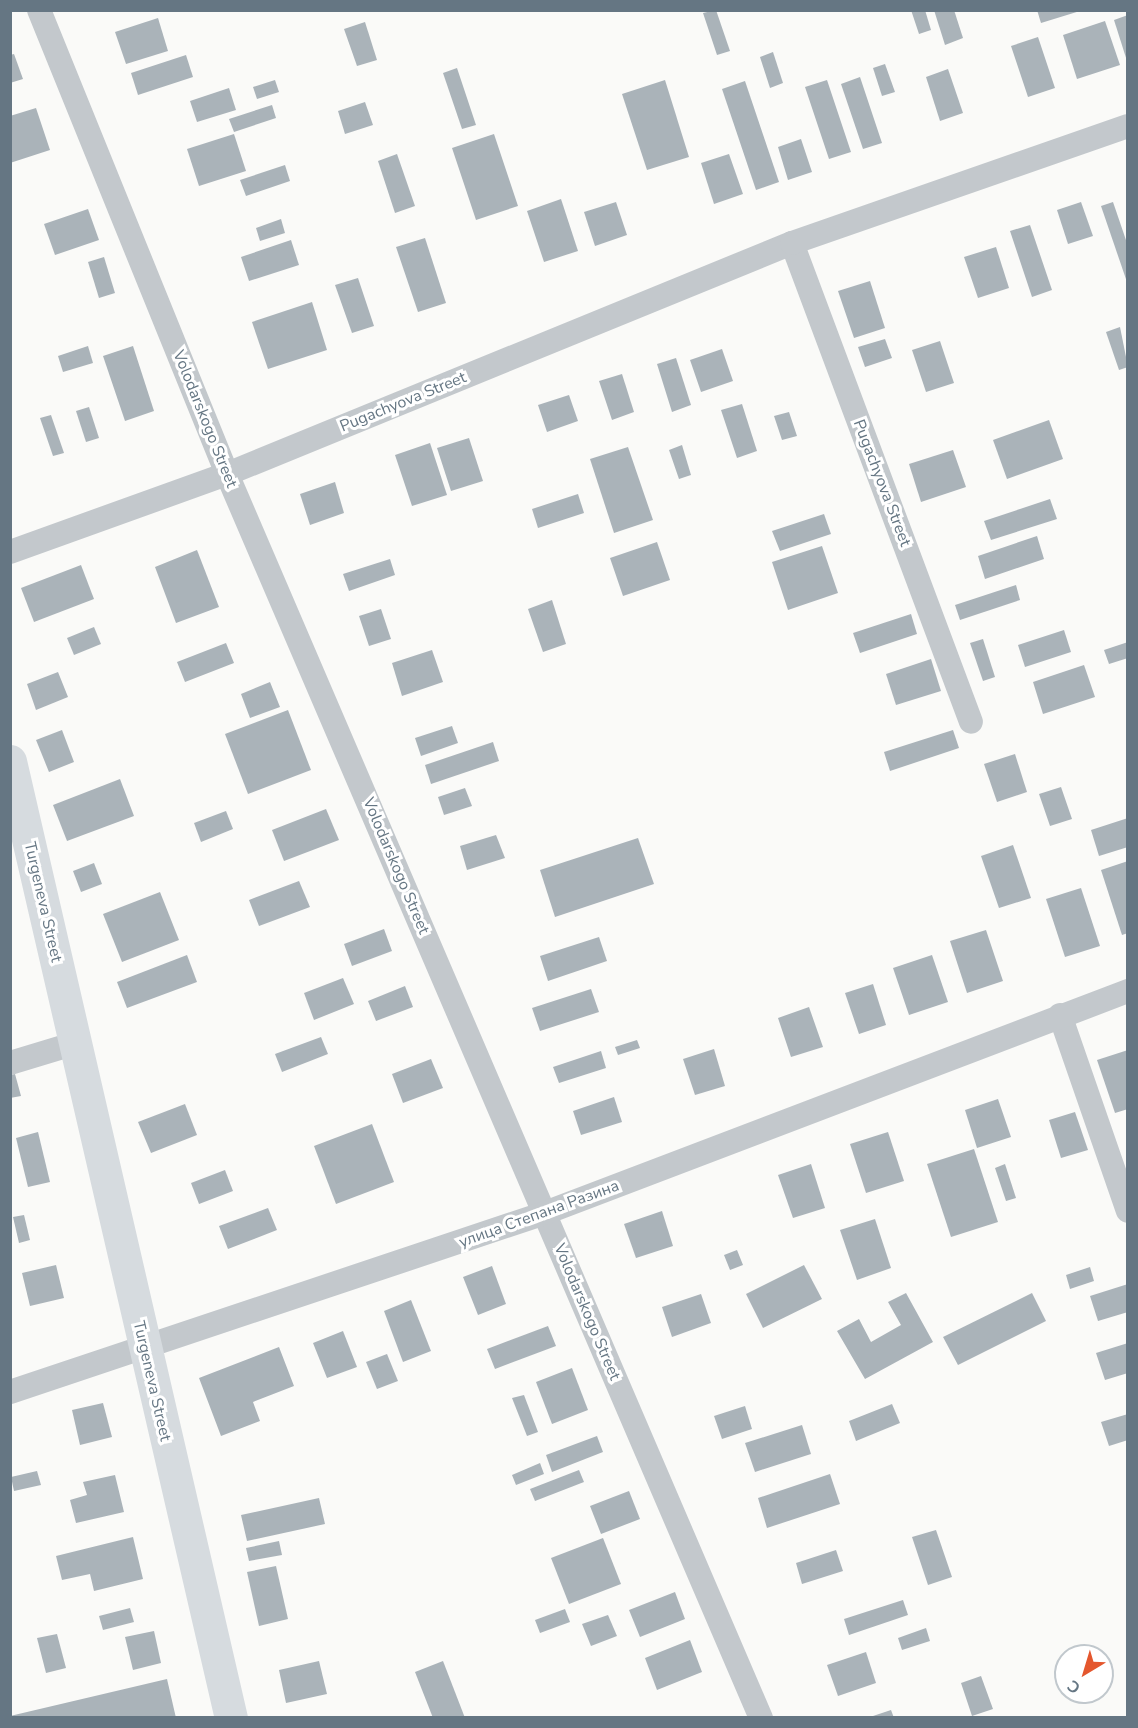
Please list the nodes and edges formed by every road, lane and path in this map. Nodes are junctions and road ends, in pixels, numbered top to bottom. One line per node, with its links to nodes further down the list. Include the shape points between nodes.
1 (39, 10): 4 (street, Volodarskogo Street)
2 (1128, 126): 3 (street, Pugachyova Street)
3 (792, 243): 4 (street, Pugachyova Street); 6 (street, Pugachyova Street)
4 (227, 474): 5 (street, Pugachyova Street); 13 (street, Volodarskogo Street)
5 (10, 552)
6 (971, 722)
7 (10, 761): 10 (main road, Turgeneva Street)
8 (1128, 991): 9 (street, улица Степана Разина)
9 (1060, 1015): 12 (street); 13 (street, улица Степана Разина)
10 (76, 1043): 11 (street); 14 (main road, Turgeneva Street)
11 (10, 1063)
12 (1128, 1211)
13 (545, 1214): 14 (street, улица Степана Разина); 17 (street, Volodarskogo Street)
14 (144, 1350): 15 (street, улица Степана Разина); 16 (main road, Turgeneva Street)
15 (10, 1392)
16 (231, 1718)
17 (761, 1718)

